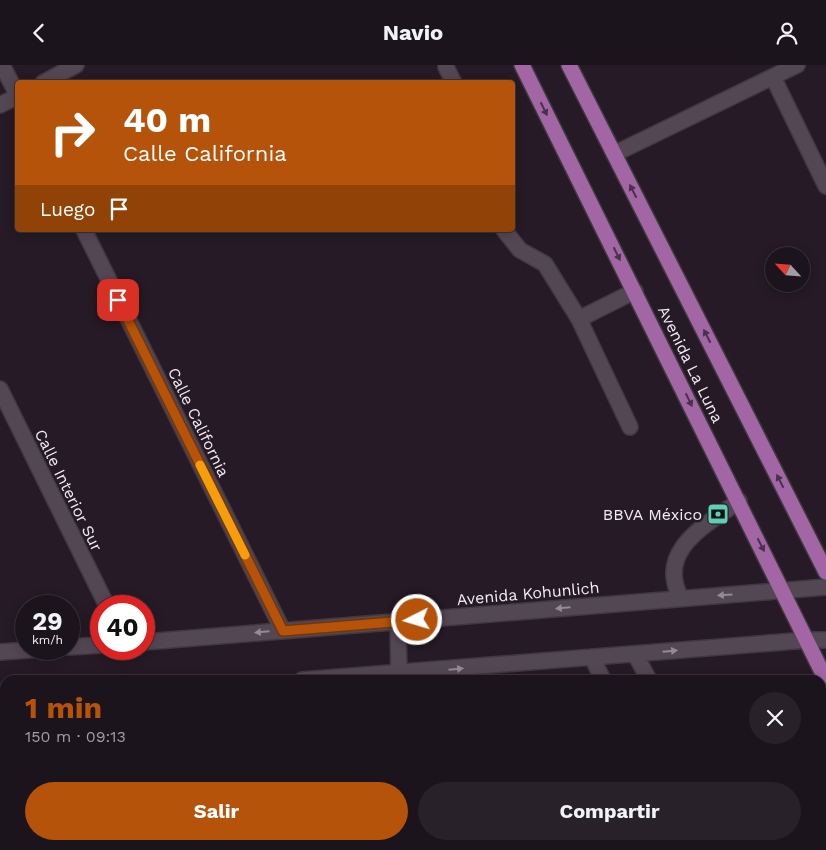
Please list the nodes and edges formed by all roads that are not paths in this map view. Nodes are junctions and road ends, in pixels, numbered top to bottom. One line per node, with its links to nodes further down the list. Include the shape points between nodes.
1 (2, 65): 10 (street)
2 (76, 65): 8 (street)
3 (522, 65): 17 (main road, Avenida La Luna, one-way to 17)
4 (569, 65): 13 (main road, Avenida La Luna)
5 (797, 65): 7 (street)
6 (446, 66): 9 (street)
7 (773, 77): 13 (street); 14 (street)
8 (48, 80)
9 (453, 80)
10 (15, 92)
11 (15, 97): 12 (street)
12 (0, 105)
13 (614, 154): 22 (main road, Avenida La Luna, one-way to 13)
14 (826, 186)
15 (85, 232): 28 (street, Calle California)
16 (506, 232): 18 (street, via 520,250 545,265)
17 (635, 291): 18 (street); 21 (main road, Avenida La Luna, one-way to 21)
18 (579, 319): 20 (street)
19 (0, 389): 25 (street, Calle Interior Sur)
20 (630, 427)
21 (739, 501): 24 (main road, Avenida La Luna, one-way to 24); 26 (street, via 683,546 672,570 674,586)
22 (826, 571)
23 (826, 587): 24 (street, Avenida Kohunlich)
24 (783, 590): 26 (street, Avenida Kohunlich, one-way to 26); 29 (main road, Avenida La Luna)
25 (102, 595)
26 (682, 598): 27 (street, Avenida Kohunlich, one-way to 27)
27 (398, 621): 28 (street, Avenida Kohunlich); 36 (street)
28 (283, 631): 31 (street, Avenida Kohunlich, one-way to 31)
29 (808, 640): 30 (street); 34 (street, one-way to 29); 40 (main road, Avenida La Luna)
30 (826, 640)
31 (155, 641)
32 (15, 650): 33 (street)
33 (0, 651)
34 (635, 654): 35 (street); 39 (street)
35 (592, 657): 37 (street, one-way to 35); 38 (street)
36 (400, 675)
37 (419, 675)
38 (601, 675)
39 (646, 675)
40 (824, 675)

